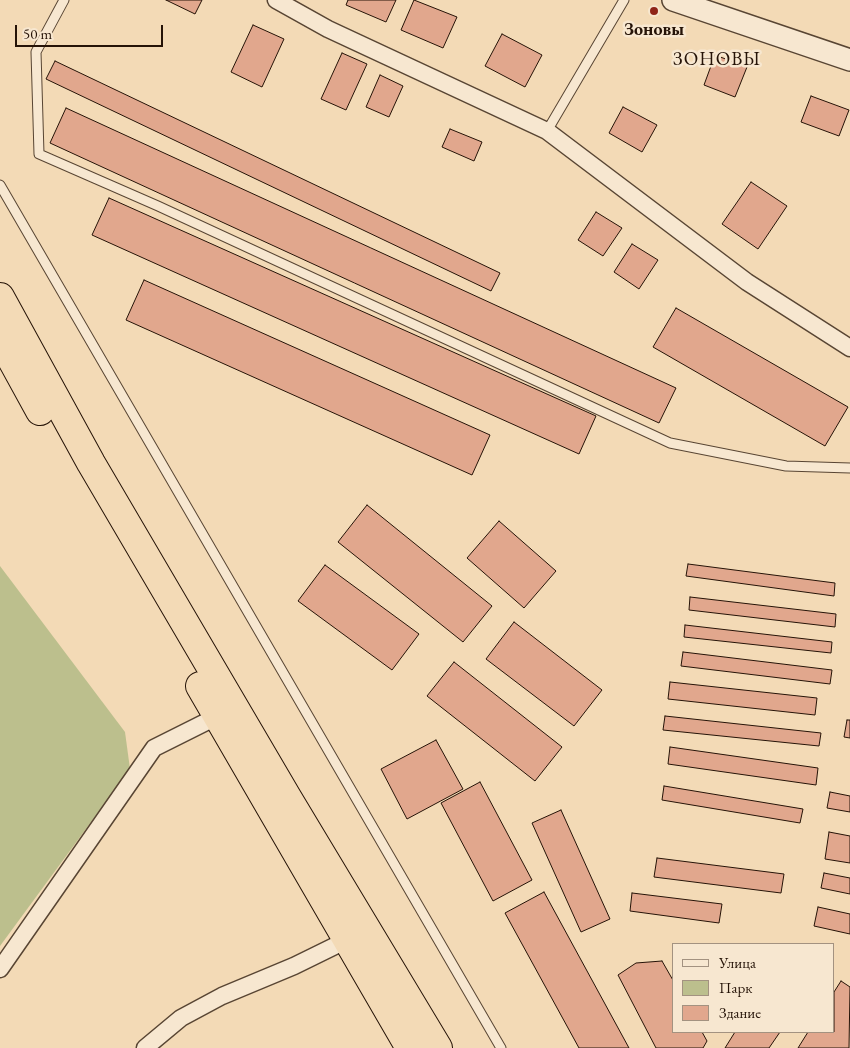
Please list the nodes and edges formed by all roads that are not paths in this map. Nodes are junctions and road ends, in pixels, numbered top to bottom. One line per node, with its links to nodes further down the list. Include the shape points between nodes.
1 (64, 0): 11 (lane, via 36,52 39,154 670,443 786,466)
2 (276, 0): 6 (street, via 328,30)
3 (624, 0): 6 (lane)
4 (673, 0): 5 (street)
5 (850, 60)
6 (547, 131): 10 (street, via 747,282)
7 (0, 185): 18 (lane)
8 (0, 297): 17 (highway, via 101,480)
9 (0, 338): 12 (highway)
10 (850, 348)
11 (850, 468)
12 (218, 716): 13 (highway); 14 (street, via 154,748)
13 (347, 940): 15 (street, via 222,996 181,1018); 16 (highway)
14 (0, 969)
15 (145, 1048)
16 (410, 1048)
17 (438, 1048)
18 (501, 1048)

